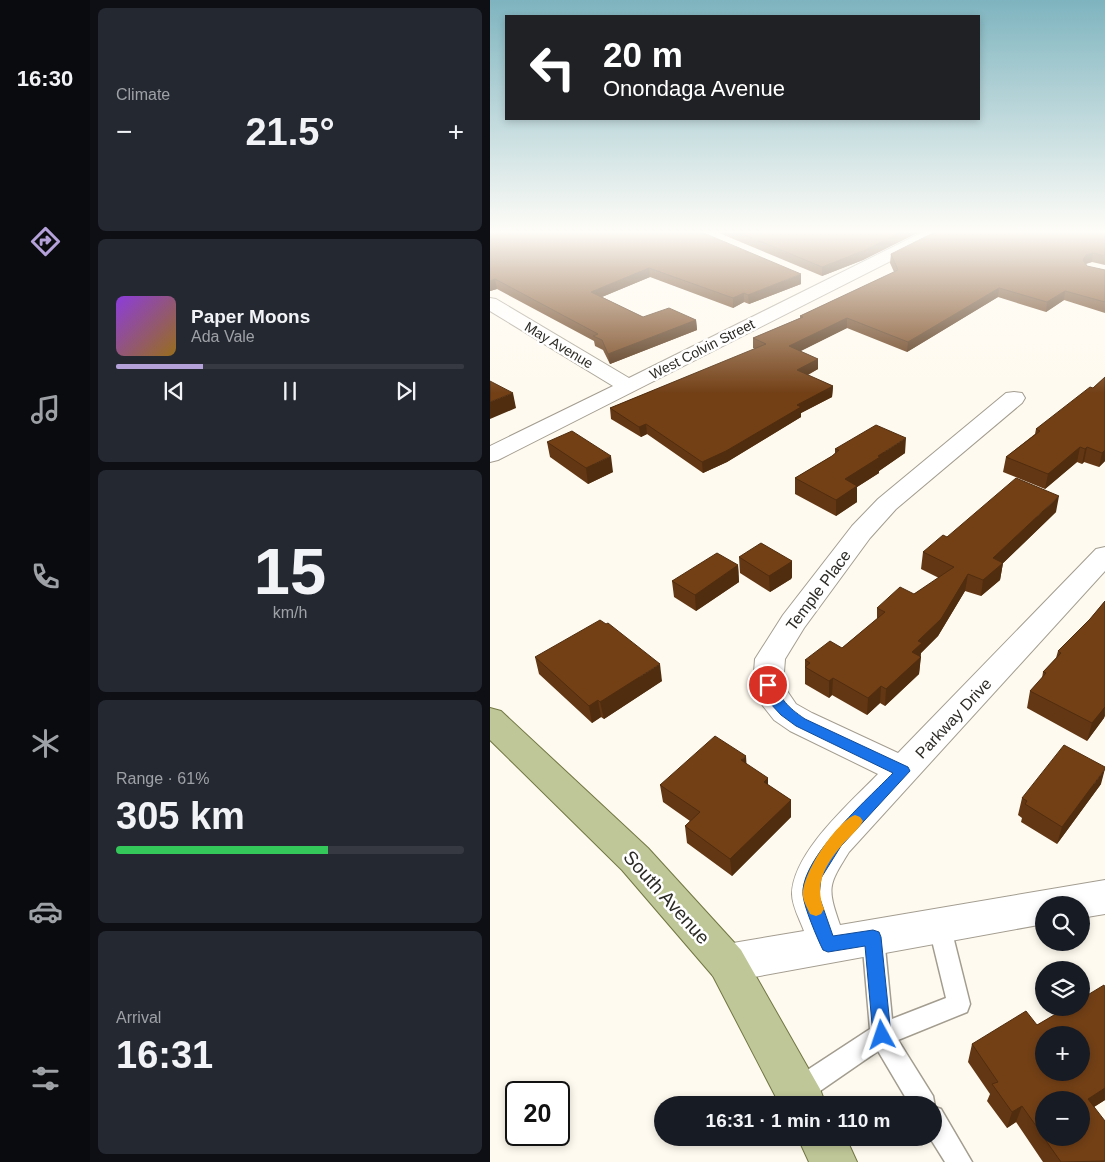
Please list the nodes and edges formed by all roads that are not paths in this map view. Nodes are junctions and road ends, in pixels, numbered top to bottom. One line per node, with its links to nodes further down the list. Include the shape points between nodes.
1 (814, 284): 3 (street, West Colvin Street)
2 (490, 304): 3 (street, May Avenue)
3 (628, 386): 5 (street, West Colvin Street)
4 (1014, 398): 8 (street, Temple Place, via 886,504 793,622 770,659 768,685 785,712)
5 (490, 455)
6 (1105, 555): 8 (street, Parkway Drive)
7 (490, 720): 15 (main road, South Avenue, via 635,859)
8 (903, 771): 14 (street, Parkway Drive, via 836,841 813,877 811,896)
9 (1105, 897): 10 (street)
10 (1090, 899)
11 (1035, 908): 12 (street)
12 (939, 924): 13 (street); 16 (lane, via 958,1004)
13 (873, 937): 14 (street); 16 (lane)
14 (828, 944): 15 (street)
15 (727, 963): 17 (main road, South Avenue)
16 (882, 1035): 18 (lane); 19 (lane)
17 (799, 1096)
18 (803, 1096)
19 (919, 1096)
20 (942, 1134): 23 (lane)
21 (825, 1146): 22 (main road)
22 (834, 1162)
23 (959, 1162)

